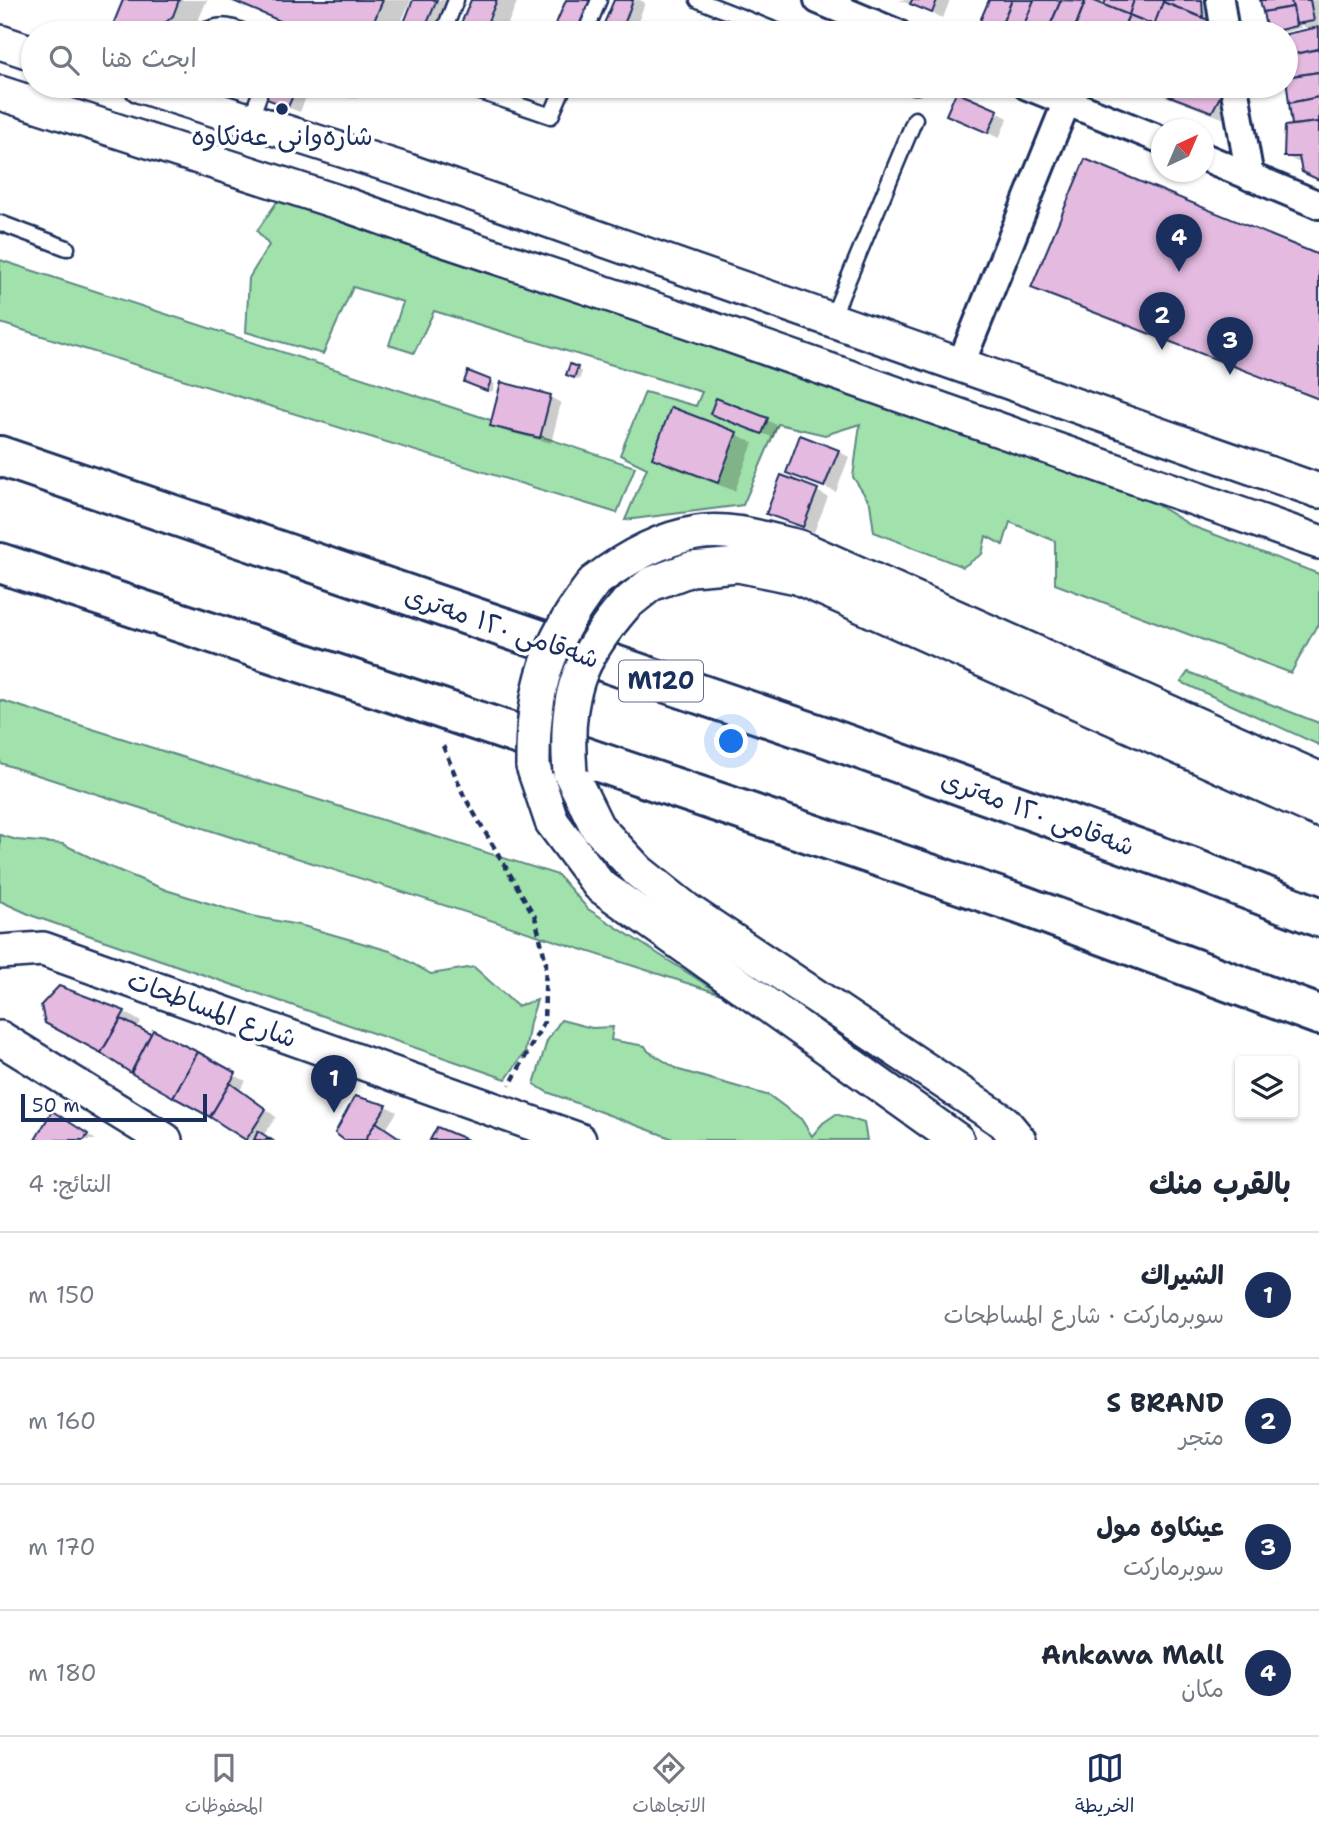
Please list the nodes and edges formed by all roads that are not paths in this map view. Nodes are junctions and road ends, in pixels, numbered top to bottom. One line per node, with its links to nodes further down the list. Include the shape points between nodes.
1 (456, 0): 6 (lane)
2 (599, 0): 7 (lane)
3 (698, 0): 8 (lane)
4 (818, 0): 9 (street)
5 (1220, 0): 10 (street)
6 (448, 21)
7 (590, 21)
8 (751, 21)
9 (868, 21)
10 (1223, 21)
11 (0, 42): 12 (street)
12 (21, 49)
13 (208, 98): 23 (street, via 255,108)
14 (498, 98): 15 (lane, via 551,116)
15 (559, 98)
16 (1057, 98): 19 (street)
17 (1236, 98): 24 (street)
18 (2, 100): 26 (street)
19 (1067, 102): 21 (street); 30 (street)
20 (915, 119): 29 (lane)
21 (1151, 136)
22 (1214, 162): 24 (street)
23 (408, 171): 26 (street); 29 (street)
24 (1250, 177): 25 (street)
25 (1319, 205)
26 (390, 220): 33 (street)
27 (0, 223): 28 (lane)
28 (67, 248)
29 (832, 318): 30 (street)
30 (960, 366): 32 (street)
31 (0, 456): 37 (highway, شەقامی ١٢٠ مەتری / M120, via 823,736)
32 (1319, 491)
33 (1319, 542)
34 (0, 562): 39 (highway, via 1019,904)
35 (1319, 779): 43 (street, bridge, via 799,547 744,534 698,532 646,549 594,582 570,614 539,686 532,726 533,766 552,822 599,885)
36 (1319, 810): 44 (street, bridge, via 797,576 738,565 691,569 652,584 626,604 583,663 567,735 570,772 597,827 638,871 687,910 1004,1122)
37 (1319, 917)
38 (0, 952): 42 (street, شارع المساطحات, via 43,949)
39 (1319, 1015)
40 (0, 1038): 41 (street)
41 (165, 1140)
42 (579, 1140)
43 (957, 1140)
44 (1019, 1140)

